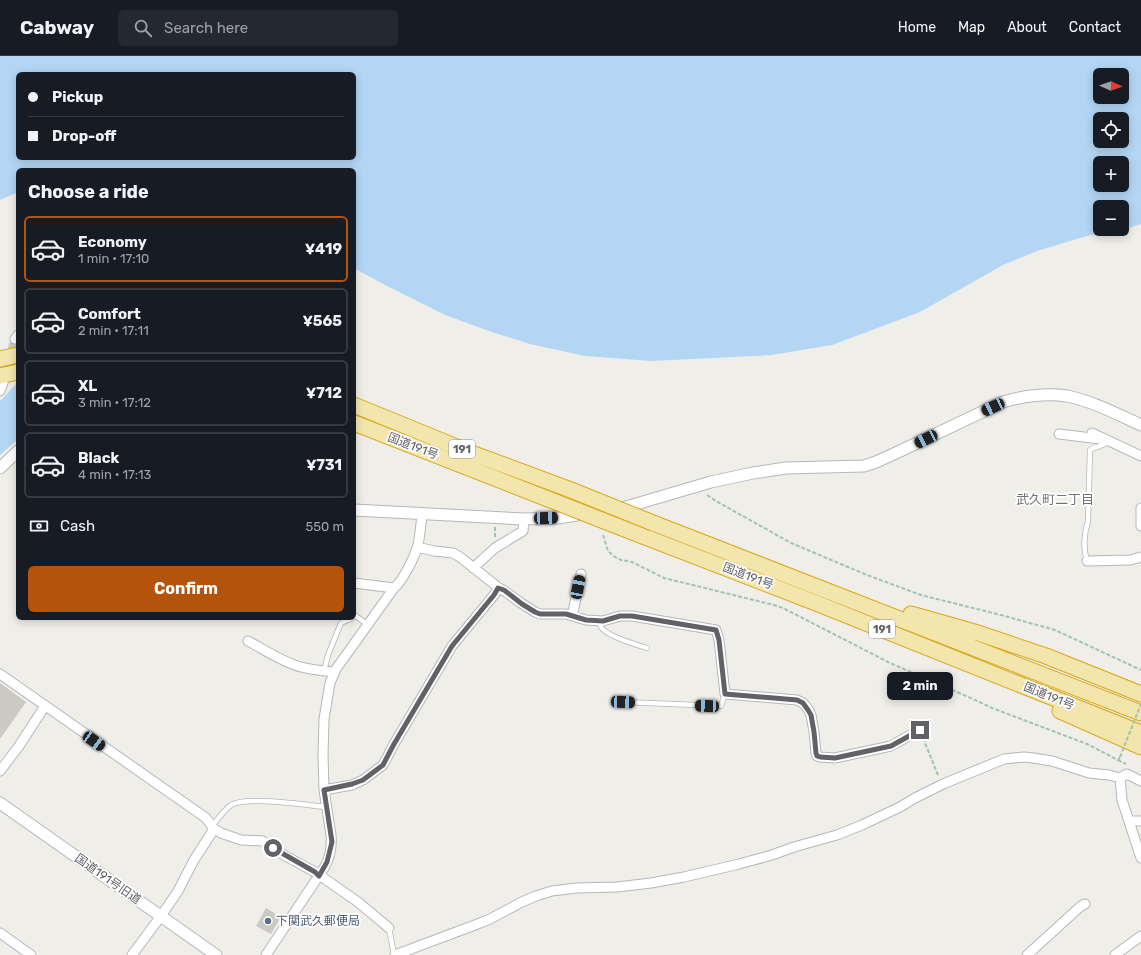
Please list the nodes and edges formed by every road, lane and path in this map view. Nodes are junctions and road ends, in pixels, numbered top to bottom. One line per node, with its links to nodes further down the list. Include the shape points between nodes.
1 (16, 355): 2 (highway)
2 (0, 358)
3 (356, 406): 27 (highway, 国道191号 / 191, bridge)
4 (356, 424): 39 (highway, 国道191号 / 191, bridge, via 816,602)
5 (1141, 425): 16 (street, via 1109,410 1068,396 1016,398 864,466 779,469 753,473 626,506 558,518)
6 (1092, 433): 8 (street)
7 (1059, 434): 8 (street)
8 (1107, 440): 10 (street); 21 (lane, via 1104,446 1090,450 1088,521 1085,530)
9 (16, 453): 11 (street)
10 (1141, 456)
11 (0, 468)
12 (707, 495): 35 (path, via 791,543 875,578 922,595 1054,630)
13 (1141, 508): 17 (street)
14 (356, 510): 15 (street)
15 (422, 514): 16 (street); 19 (street)
16 (524, 519): 22 (street, via 523,532 496,548)
17 (1141, 526)
18 (603, 533): 43 (path, bridge, via 608,552 621,560 632,562 664,578 783,608 890,663 992,708 1087,744 1118,760)
19 (418, 547): 22 (street, via 452,553); 25 (street, via 407,571)
20 (1141, 557): 21 (street)
21 (1087, 562)
22 (473, 568): 26 (street)
23 (581, 574): 28 (street)
24 (356, 584): 25 (street)
25 (394, 588): 32 (street)
26 (498, 588): 28 (street, via 535,612); 53 (street, via 452,646 383,765 363,780)
27 (820, 588): 41 (highway, via 978,633 1046,656); 45 (highway, 国道191号 / 191)
28 (572, 615): 31 (street)
29 (356, 616): 32 (lane)
30 (347, 620): 36 (lane, via 341,623)
31 (600, 621): 34 (lane, via 602,628 607,632); 40 (street, via 632,616 716,630)
32 (368, 625): 37 (street)
33 (248, 641): 36 (street, via 300,667)
34 (647, 648)
35 (1141, 670)
36 (324, 671): 37 (street)
37 (335, 672): 53 (street, via 330,683 324,719)
38 (0, 674): 44 (street)
39 (1028, 688): 47 (highway, 国道191号 / 191); 48 (highway, via 1048,706)
40 (725, 694): 42 (lane, via 721,706); 46 (street, via 797,700 803,703 811,715 816,753 820,757 835,758 891,746)
41 (1141, 694)
42 (623, 702)
43 (1141, 704)
44 (45, 706): 49 (street); 58 (street, via 206,818)
45 (1141, 713)
46 (920, 730): 52 (path)
47 (1141, 733)
48 (1141, 747)
49 (0, 771)
50 (1120, 778): 51 (street, via 1127,774); 52 (street, via 1109,774 1089,773 1048,760 1024,758 1004,760); 56 (street, via 1122,800)
51 (1141, 781)
52 (943, 784): 70 (street, via 900,807 837,835 772,855 684,877 651,883 552,891 522,902 480,923)
53 (324, 790): 55 (street)
54 (0, 803): 62 (street, 国道191号旧道)
55 (326, 807): 58 (lane, via 261,801 238,802 230,806); 60 (street, via 332,842 327,862)
56 (1130, 821): 57 (street); 59 (street)
57 (1141, 821)
58 (213, 827): 60 (street, via 221,833 241,840 263,841); 62 (street, via 178,891)
59 (1141, 858)
60 (319, 876): 63 (street, via 358,902); 69 (street)
61 (1085, 904): 71 (street)
62 (161, 916): 67 (street); 68 (street, 国道191号旧道)
63 (389, 928): 70 (lane)
64 (0, 934): 66 (street)
65 (1141, 936): 72 (street)
66 (32, 955)
67 (132, 955)
68 (216, 955)
69 (266, 955)
70 (395, 955)
71 (1027, 955)
72 (1115, 955)

